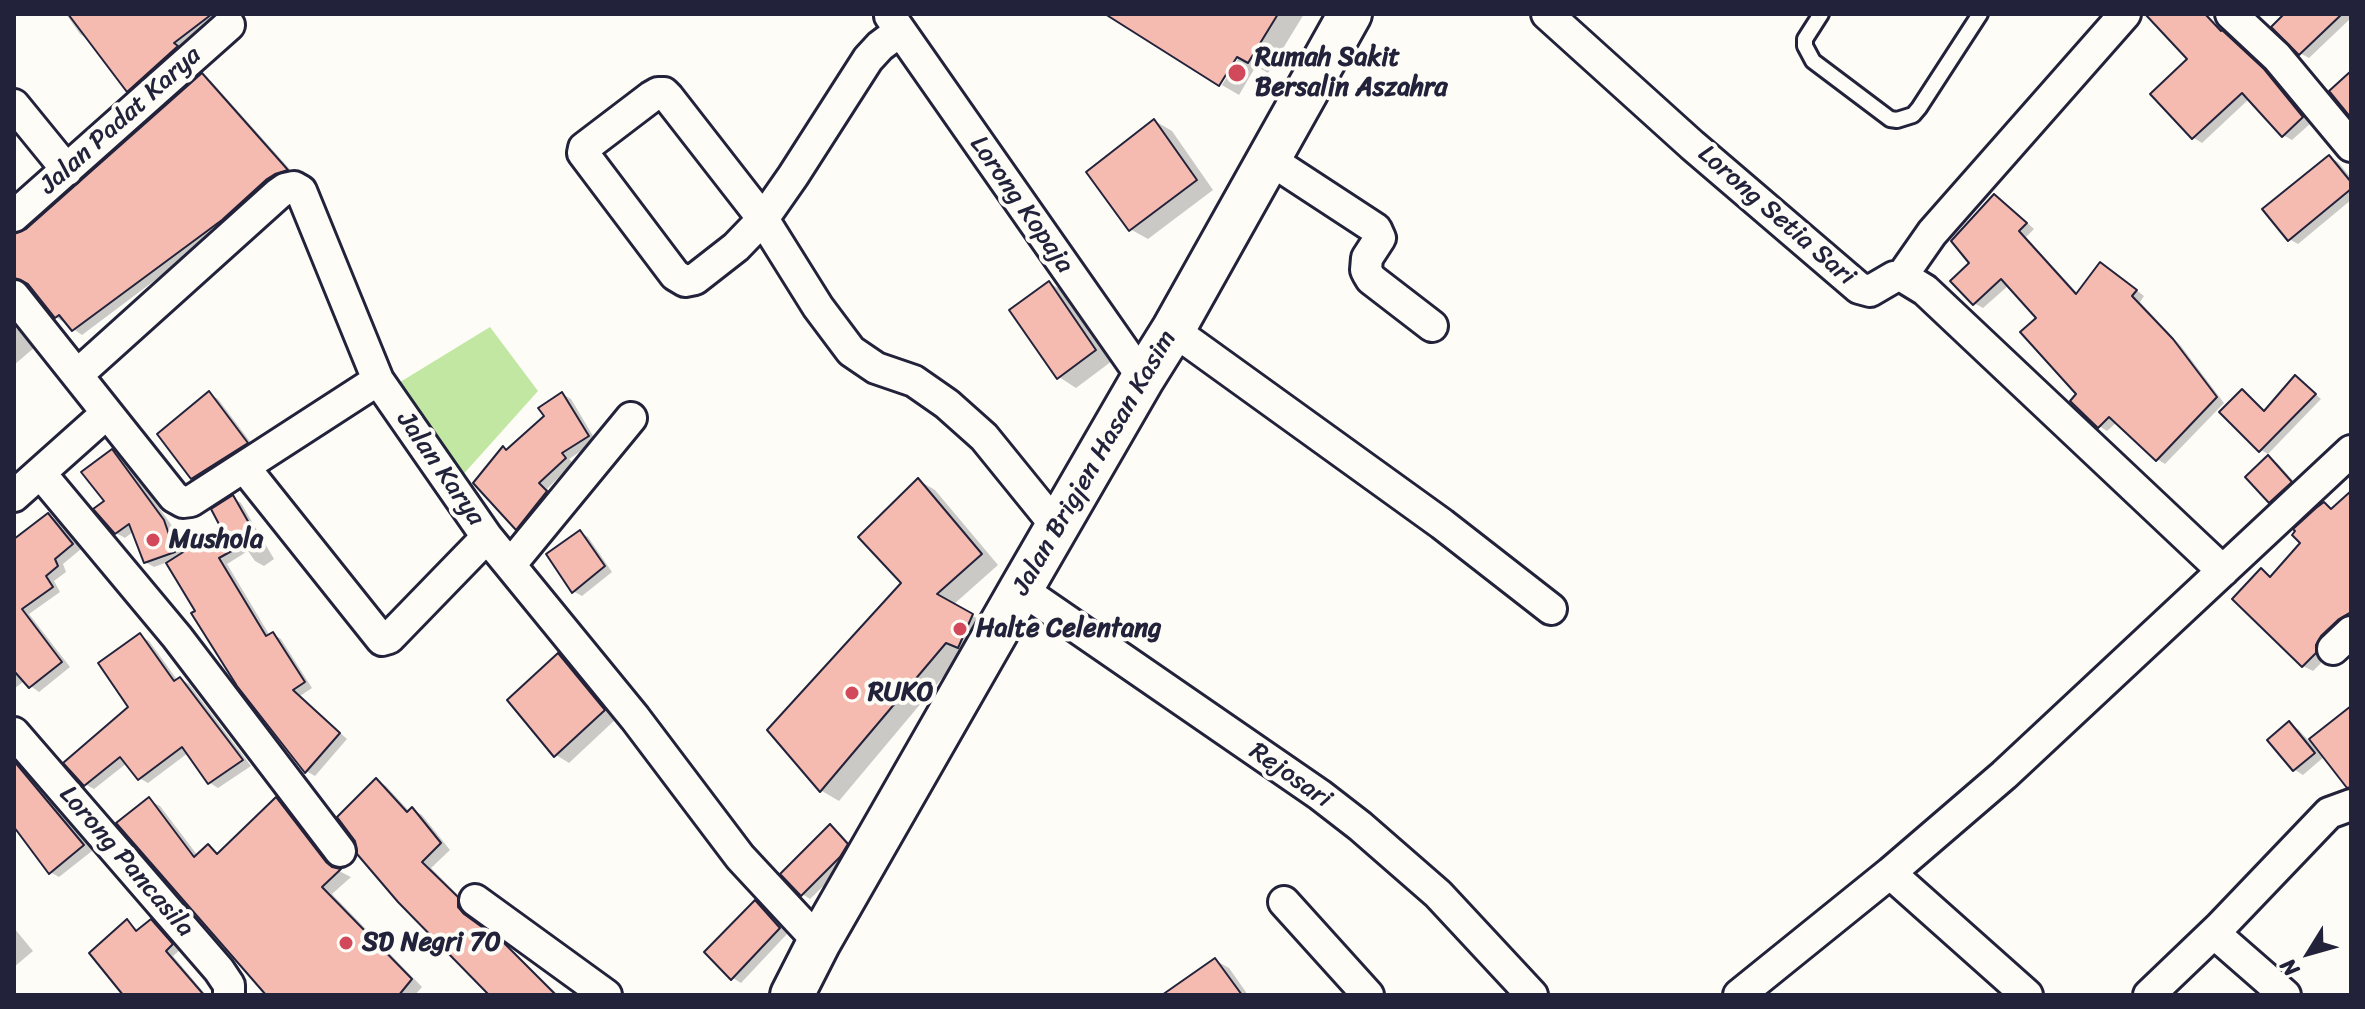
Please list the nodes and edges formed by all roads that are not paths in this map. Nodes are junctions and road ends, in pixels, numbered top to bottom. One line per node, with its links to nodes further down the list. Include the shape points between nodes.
1 (1350, 14): 11 (street, Jalan Brigjen Hasan Kasim)
2 (1547, 14): 15 (street, Lorong Setia Sari, via 1859,288 1870,291)
3 (1821, 14): 4 (lane, via 1805,39 1813,61 1897,120 1919,108)
4 (1980, 14)
5 (2125, 14): 15 (street, via 1932,233)
6 (2231, 14): 10 (street, via 2277,57)
7 (894, 22): 14 (street, Lorong Kopaja); 20 (street, Lorong Kopaja)
8 (229, 25): 12 (street, Jalan Padat Karya)
9 (14, 105): 12 (street)
10 (2351, 146)
11 (1269, 159): 17 (street, via 1376,229 1380,238 1367,258 1368,274); 18 (street, Jalan Brigjen Hasan Kasim)
12 (67, 170): 13 (street, Jalan Padat Karya)
13 (14, 216)
14 (763, 219): 14 (street, Lorong Kopaja, via 736,247 685,281 675,275 582,150 651,97 664,93); 28 (street, via 851,351 876,368 914,381 968,421)
15 (1902, 276): 31 (street, via 1925,290)
16 (14, 296): 19 (street)
17 (1432, 326)
18 (1173, 330): 20 (street, Jalan Brigjen Hasan Kasim); 33 (street)
19 (77, 375): 21 (street, Jalan Karya, via 278,194 294,187 301,191); 22 (street)
20 (1143, 378): 28 (street, Jalan Brigjen Hasan Kasim)
21 (378, 380): 25 (street); 29 (street, Jalan Karya)
22 (107, 413): 25 (street, via 183,502); 26 (street)
23 (631, 418): 30 (street)
24 (2351, 451): 31 (street)
25 (244, 467): 29 (street, via 382,640)
26 (41, 474): 27 (street); 36 (street, via 177,637)
27 (14, 496)
28 (1057, 527): 32 (street, Jalan Brigjen Hasan Kasim)
29 (487, 537): 30 (street, Jalan Karya)
30 (511, 564): 41 (street, Jalan Karya, via 740,857)
31 (2223, 571): 37 (street)
32 (1021, 589): 41 (street, Jalan Brigjen Hasan Kasim); 46 (street, Rejosari, via 1360,826 1438,894)
33 (1551, 609)
34 (14, 733): 42 (street, Lorong Pancasila, via 219,970)
35 (2344, 816): 40 (street)
36 (340, 851)
37 (1890, 873): 47 (street); 48 (street)
38 (475, 900): 43 (street)
39 (1284, 902): 45 (street)
40 (2214, 933): 49 (street); 50 (street)
41 (819, 942): 44 (street, Jalan Brigjen Hasan Kasim)
42 (229, 995)
43 (606, 995)
44 (792, 995)
45 (1368, 995)
46 (1532, 995)
47 (1739, 995)
48 (2027, 995)
49 (2149, 995)
50 (2285, 995)

